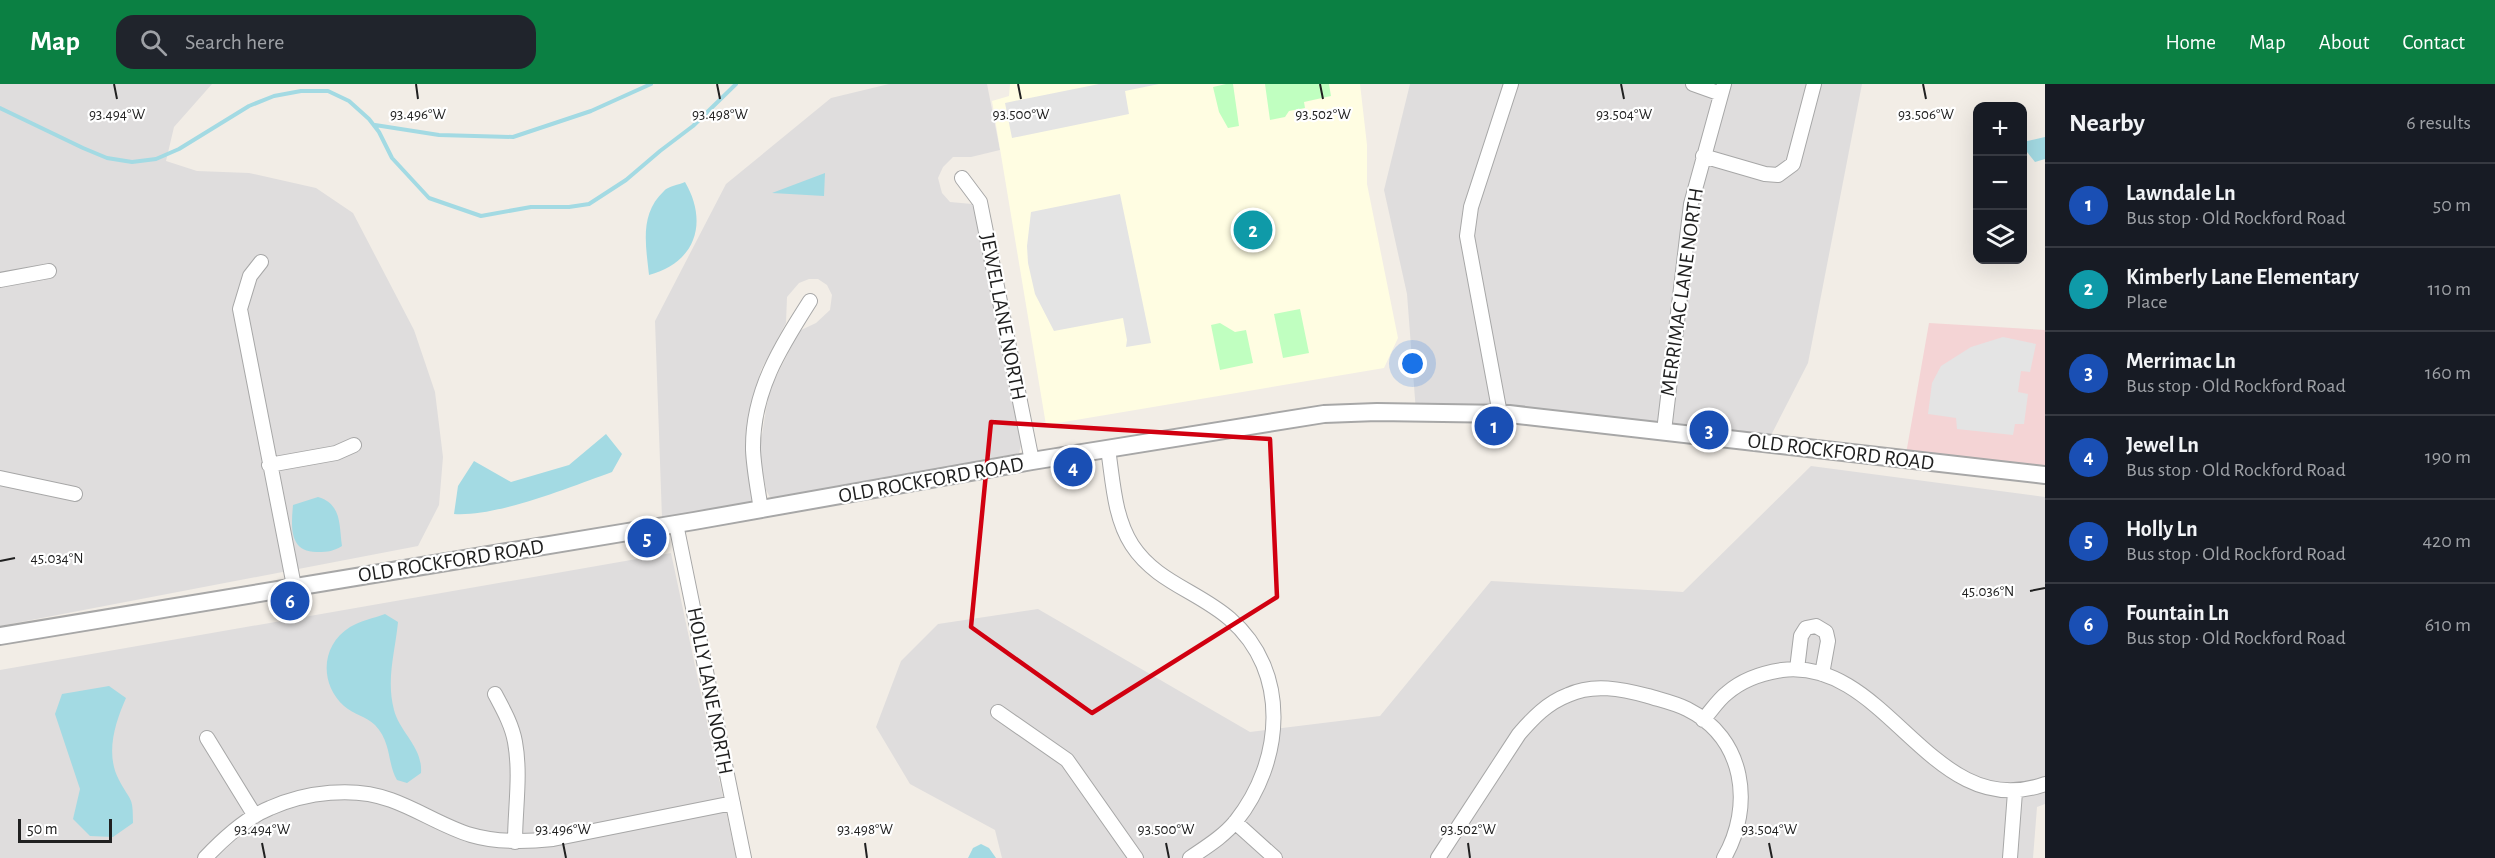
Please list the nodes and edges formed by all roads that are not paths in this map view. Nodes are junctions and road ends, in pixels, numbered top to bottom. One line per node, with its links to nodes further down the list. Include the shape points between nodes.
1 (1511, 84): 11 (street, via 1467,221)
2 (1693, 84): 4 (street)
3 (1815, 84): 5 (street, via 1793,164 1778,174 1765,174)
4 (1723, 89): 5 (street, MERRIMAC LANE NORTH)
5 (1703, 156): 12 (street, MERRIMAC LANE NORTH, via 1688,223)
6 (962, 178): 15 (street, JEWEL LANE NORTH, via 981,202)
7 (261, 262): 16 (street, via 250,276 240,309)
8 (49, 271): 9 (street)
9 (0, 280)
10 (810, 301): 20 (street, via 770,368 756,412 753,451)
11 (1500, 414): 12 (street, OLD ROCKFORD ROAD); 14 (street, OLD ROCKFORD ROAD, via 1324,414)
12 (1664, 431): 17 (street, OLD ROCKFORD ROAD)
13 (354, 445): 16 (street, via 336,453)
14 (1108, 448): 15 (street, OLD ROCKFORD ROAD); 34 (street, via 1121,524 1132,545 1165,579 1229,619 1247,636 1263,665 1273,707 1274,735 1259,787)
15 (1032, 461): 20 (street, OLD ROCKFORD ROAD)
16 (269, 465): 22 (street)
17 (2045, 475)
18 (0, 478): 19 (street)
19 (75, 494)
20 (760, 510): 21 (street, OLD ROCKFORD ROAD)
21 (676, 524): 22 (street, OLD ROCKFORD ROAD); 32 (street, HOLLY LANE NORTH)
22 (294, 586): 23 (street, OLD ROCKFORD ROAD)
23 (0, 636)
24 (1797, 669): 25 (street); 25 (street, via 1801,636 1806,627 1816,626 1826,632 1828,640); 28 (street, via 1769,672 1747,680 1727,693)
25 (1822, 674): 31 (street, via 1858,693 1963,778 1985,788)
26 (495, 694): 35 (street, via 515,741)
27 (998, 712): 38 (street, via 1067,760)
28 (1703, 720): 41 (street, via 1669,702 1612,688 1569,694 1550,704 1519,734); 42 (street, via 1728,749 1741,785 1740,824)
29 (207, 738): 33 (street)
30 (2045, 784): 31 (street)
31 (2015, 792): 43 (street)
32 (733, 803): 35 (street, via 554,839); 37 (street, HOLLY LANE NORTH)
33 (255, 816): 35 (street, via 298,798 360,793 389,799 471,835); 36 (street, via 219,842)
34 (1235, 822): 39 (street); 40 (street)
35 (515, 842)
36 (205, 858)
37 (744, 858)
38 (1136, 858)
39 (1190, 858)
40 (1275, 858)
41 (1438, 858)
42 (1724, 858)
43 (2010, 858)

